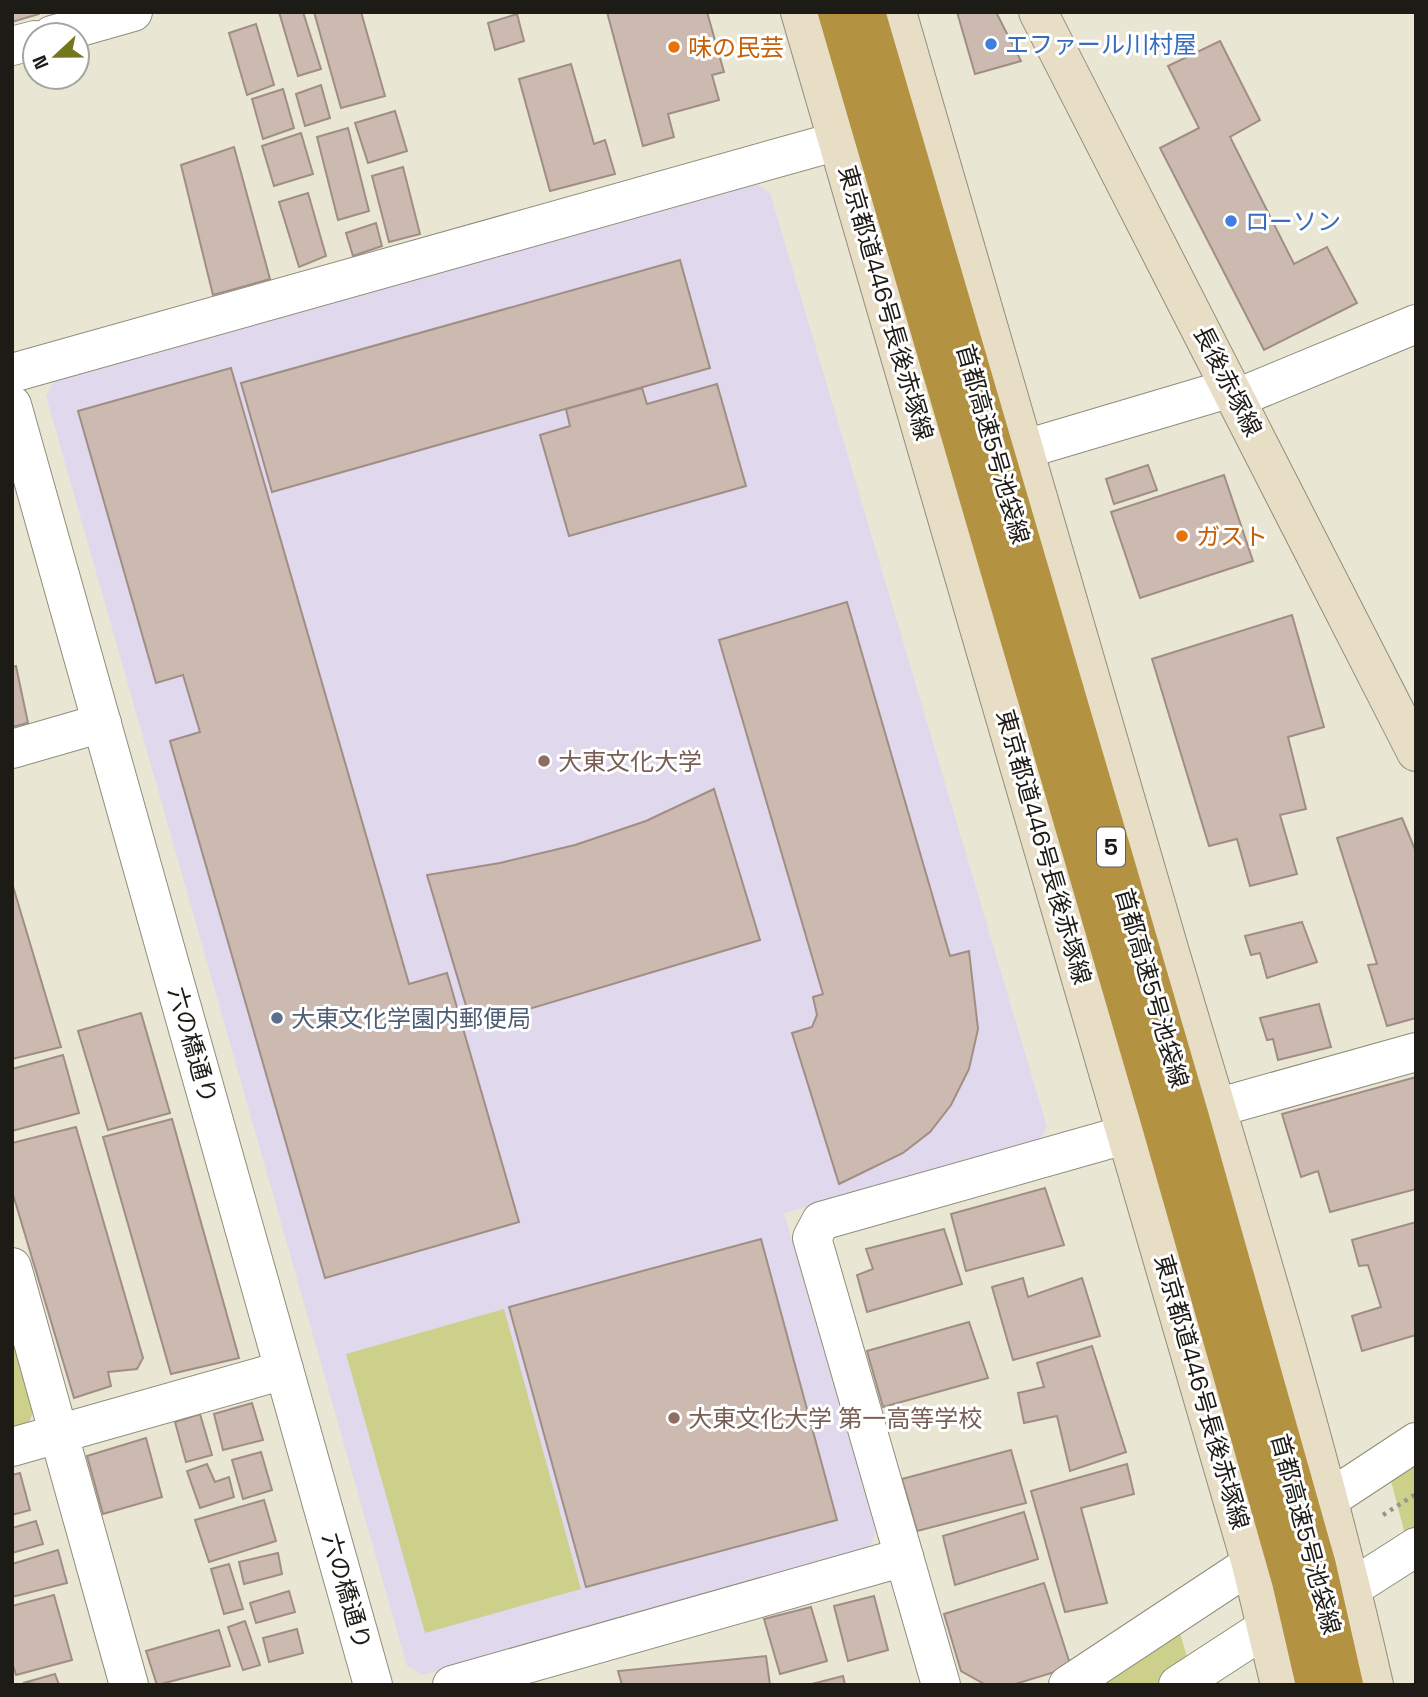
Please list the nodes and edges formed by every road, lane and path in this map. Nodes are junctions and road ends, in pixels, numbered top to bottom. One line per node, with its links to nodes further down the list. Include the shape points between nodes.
1 (133, 12): 7 (street)
2 (800, 12): 8 (main road, 東京都道446号長後赤塚線)
3 (837, 12): 41 (highway, 首都高速5号池袋線 / 5, via 1164,1134 1291,1581)
4 (866, 12): 42 (highway, 首都高速5号池袋線 / 5, via 1196,1140 1317,1566)
5 (897, 12): 13 (main road)
6 (1038, 12): 11 (main road, 長後赤塚線)
7 (91, 24)
8 (838, 141): 10 (street); 20 (main road, 東京都道446号長後赤塚線)
9 (1416, 324): 11 (street)
10 (12, 373)
11 (1234, 393): 13 (street); 14 (main road, 長後赤塚線)
12 (12, 405): 15 (street, 六の橋通り)
13 (1022, 450): 19 (main road)
14 (1405, 705): 17 (main road, 長後赤塚線)
15 (102, 723): 16 (street); 22 (street, 六の橋通り)
16 (12, 749)
17 (1416, 751)
18 (1416, 1052): 19 (street)
19 (1216, 1108): 27 (main road)
20 (1128, 1134): 30 (street, via 821,1222 811,1238); 31 (main road, 東京都道446号長後赤塚線)
21 (12, 1267): 23 (street)
22 (284, 1370): 23 (street); 35 (street, 六の橋通り)
23 (60, 1433): 25 (street); 34 (street)
24 (1416, 1442): 27 (street)
25 (12, 1447)
26 (1416, 1494): 28 (path)
27 (1328, 1500): 32 (main road)
28 (1383, 1515)
29 (1416, 1547): 32 (street)
30 (904, 1556): 36 (street); 37 (street)
31 (1251, 1564): 33 (main road, 東京都道446号長後赤塚線); 38 (street)
32 (1352, 1588): 43 (main road)
33 (1267, 1627): 39 (street); 40 (main road, 東京都道446号長後赤塚線)
34 (129, 1685)
35 (373, 1685)
36 (452, 1685)
37 (941, 1685)
38 (1069, 1685)
39 (1178, 1685)
40 (1280, 1685)
41 (1315, 1685)
42 (1344, 1685)
43 (1374, 1685)

